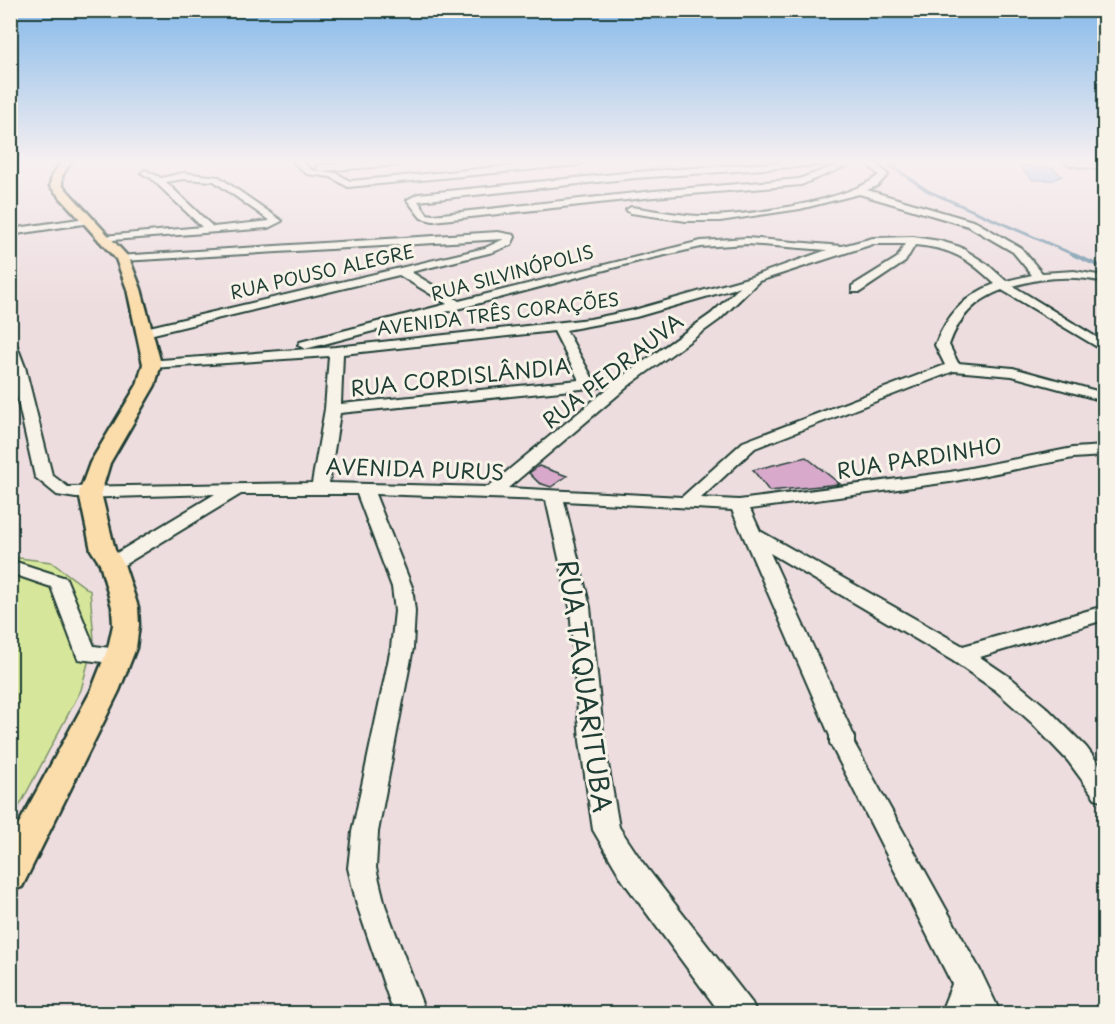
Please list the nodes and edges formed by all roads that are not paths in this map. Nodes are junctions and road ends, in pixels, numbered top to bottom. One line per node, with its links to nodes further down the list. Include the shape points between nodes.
1 (76, 210): 11 (main road)
2 (189, 210): 12 (street)
3 (261, 210): 12 (street, via 277,221)
4 (419, 210): 5 (street, via 424,216 434,218)
5 (511, 210)
6 (631, 210): 10 (street)
7 (669, 210): 10 (street)
8 (780, 210): 10 (street, via 704,219)
9 (926, 210): 19 (street, via 972,224 1017,250)
10 (667, 214)
11 (86, 221): 13 (street); 14 (main road)
12 (212, 231): 14 (street)
13 (10, 232)
14 (103, 239): 17 (main road)
15 (913, 240): 16 (street, AVENIDA TRÊS CORAÇÕES, via 873,241); 22 (street, AVENIDA TRÊS CORAÇÕES, via 963,252); 23 (street, via 901,260)
16 (842, 249): 20 (street, AVENIDA TRÊS CORAÇÕES); 24 (street, RUA SILVINÓPOLIS, via 790,243 716,242)
17 (122, 258): 18 (street, RUA POUSO ALEGRE, via 510,237 500,247); 26 (main road)
18 (401, 270): 24 (street); 26 (street, RUA POUSO ALEGRE)
19 (1040, 278): 21 (street, via 1088,273); 22 (street)
20 (755, 279): 25 (street, AVENIDA TRÊS CORAÇÕES, via 615,318); 33 (street, RUA PEDRAUVA, via 715,317)
21 (1104, 279)
22 (1004, 286): 28 (street, AVENIDA TRÊS CORAÇÕES); 32 (street, via 970,301 946,334 942,345)
23 (856, 289)
24 (457, 305): 30 (street, RUA SILVINÓPOLIS)
25 (558, 327): 29 (street, AVENIDA TRÊS CORAÇÕES); 34 (street)
26 (145, 332): 31 (main road)
27 (10, 346): 42 (street, AVENIDA PURUS, via 44,477 63,491)
28 (1104, 347)
29 (336, 351): 30 (street, AVENIDA TRÊS CORAÇÕES); 36 (street)
30 (266, 355): 31 (street, AVENIDA TRÊS CORAÇÕES)
31 (152, 364): 42 (main road, via 146,386 100,463)
32 (953, 367): 35 (street, via 1013,372); 44 (street, via 749,445)
33 (627, 380): 34 (street, RUA CORDISLÂNDIA); 41 (street, RUA PEDRAUVA)
34 (588, 384): 36 (street, RUA CORDISLÂNDIA)
35 (1104, 397)
36 (333, 409): 38 (street)
37 (1104, 451): 45 (street, RUA PARDINHO, via 1073,453 950,477)
38 (320, 488): 39 (street, AVENIDA PURUS); 40 (street, AVENIDA PURUS)
39 (236, 489): 42 (street, AVENIDA PURUS); 47 (street)
40 (364, 490): 41 (street, AVENIDA PURUS); 55 (street, via 402,586 405,611 402,648 365,832 362,868 371,905)
41 (492, 492): 43 (street, AVENIDA PURUS)
42 (90, 493): 47 (main road, via 103,550)
43 (554, 496): 44 (street, AVENIDA PURUS); 56 (street, RUA TAQUARITUBA, via 580,607 592,741 606,830 633,872)
44 (686, 502): 45 (street, AVENIDA PURUS)
45 (739, 505): 46 (street)
46 (751, 534): 50 (street); 54 (street, via 843,742)
47 (112, 564): 51 (main road, via 125,607 126,625)
48 (10, 566): 51 (street, via 59,583 86,653)
49 (1104, 614): 50 (street)
50 (961, 655): 52 (street, via 1039,715 1077,754)
51 (119, 656): 53 (main road, via 105,691)
52 (1104, 790)
53 (10, 875)
54 (969, 981): 57 (street); 58 (street)
55 (410, 1014)
56 (741, 1014)
57 (956, 1014)
58 (985, 1014)

